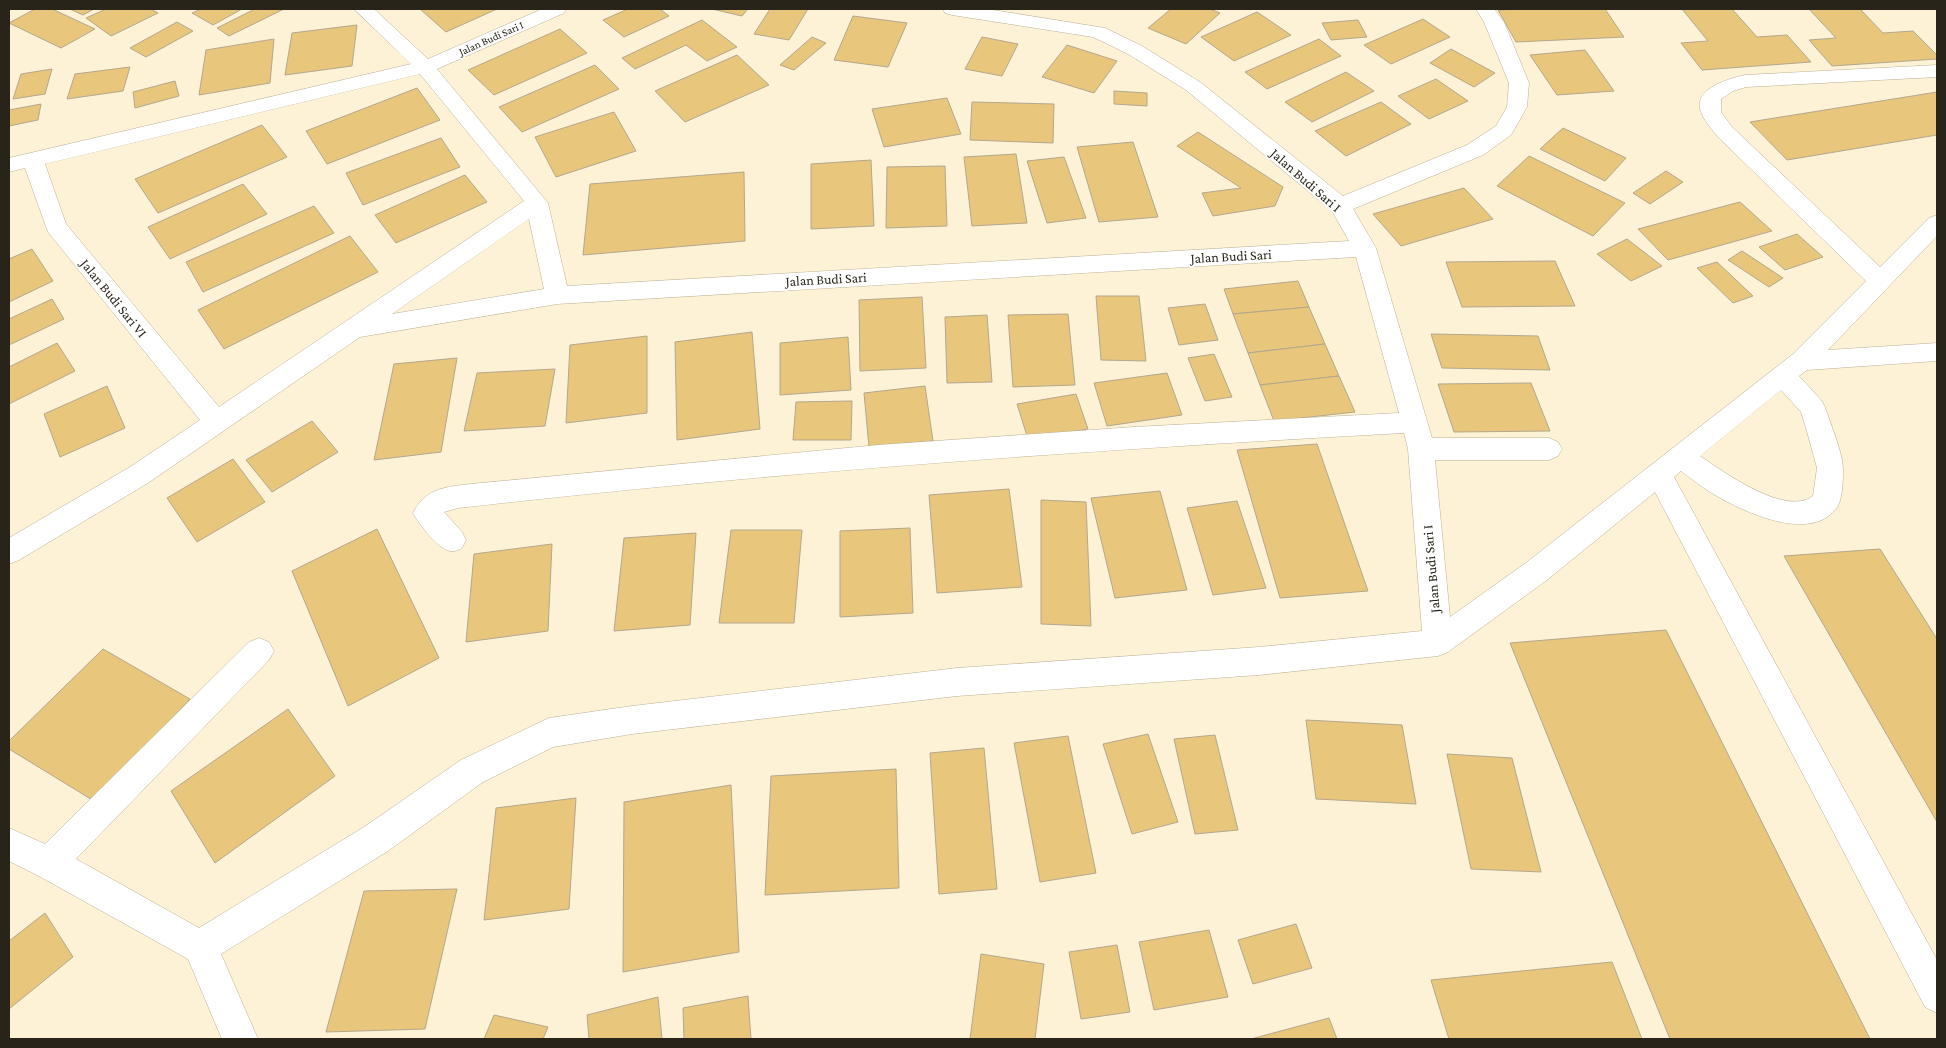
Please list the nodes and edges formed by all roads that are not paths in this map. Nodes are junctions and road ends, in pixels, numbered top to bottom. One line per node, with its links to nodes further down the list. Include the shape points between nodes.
1 (363, 9): 5 (street)
2 (557, 9): 5 (street, Jalan Budi Sari I)
3 (952, 9): 10 (street, Jalan Budi Sari I, via 1098,32 1135,50 1193,86)
4 (1485, 9): 10 (street, via 1494,22 1519,83 1517,106 1504,130 1475,150)
5 (425, 67): 7 (street, Jalan Budi Sari I); 9 (street)
6 (1937, 71): 13 (street, via 1745,81 1725,86 1715,94 1710,104 1711,112 1725,132)
7 (33, 161): 8 (street, Jalan Budi Sari I); 18 (street, Jalan Budi Sari VI, via 56,227)
8 (9, 166)
9 (537, 203): 14 (street); 15 (street)
10 (1340, 206): 12 (street, Jalan Budi Sari I)
11 (1937, 223): 13 (street)
12 (1365, 248): 14 (street, Jalan Budi Sari); 19 (street, Jalan Budi Sari I)
13 (1880, 281): 17 (street)
14 (557, 295): 15 (street, Jalan Budi Sari)
15 (352, 330): 18 (street)
16 (1937, 352): 17 (street)
17 (1792, 368): 22 (street); 22 (street, via 1812,407 1830,468 1826,502 1812,512 1793,513 1757,504)
18 (217, 422): 24 (street, via 139,474)
19 (1415, 422): 20 (street, Jalan Budi Sari I); 23 (street, via 1134,437 878,456 471,495 439,500 430,506 428,513)
20 (1421, 449): 21 (street); 25 (street, Jalan Budi Sari I)
21 (1549, 449)
22 (1670, 466): 25 (street, via 1537,571); 30 (street)
23 (452, 540)
24 (9, 552)
25 (1438, 643): 29 (street, via 1258,661 957,682 632,720 549,734 472,771 376,839)
26 (259, 650): 28 (street)
27 (9, 844): 28 (street)
28 (49, 863): 29 (street)
29 (200, 947): 31 (street)
30 (1937, 995)
31 (240, 1039)

